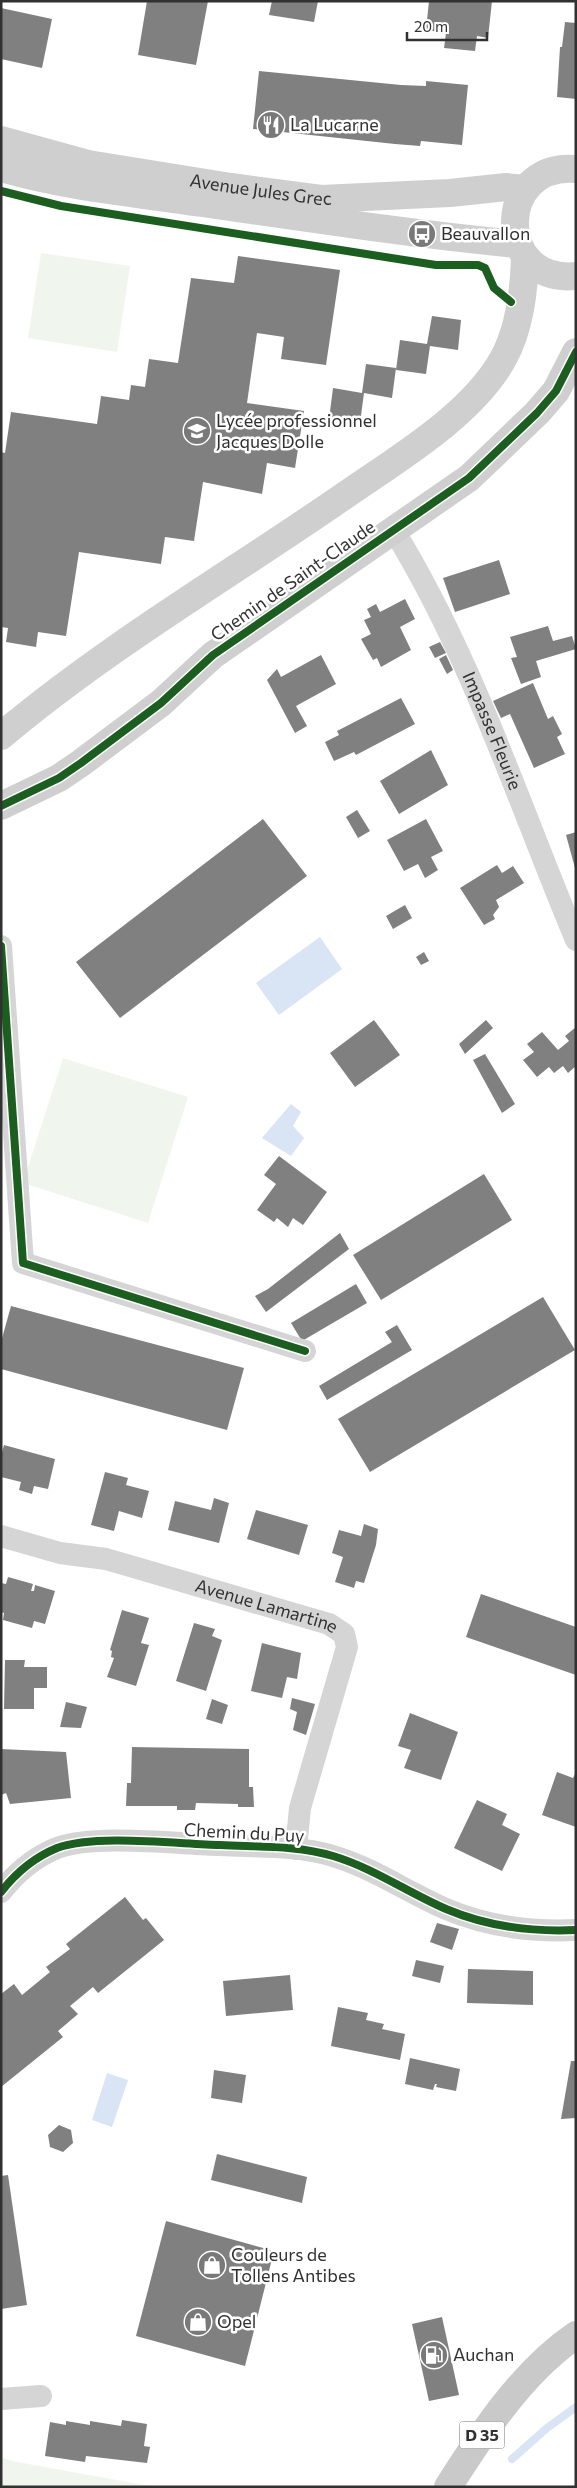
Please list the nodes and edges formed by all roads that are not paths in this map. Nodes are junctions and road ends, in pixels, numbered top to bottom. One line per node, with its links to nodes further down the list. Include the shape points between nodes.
1 (1, 140): 4 (street, Avenue Jules Grec, via 88,164 321,199)
2 (1, 168): 5 (street, Avenue Jules Grec, via 60,182)
3 (576, 169): 4 (street, via 550,172)
4 (525, 189): 5 (street, via 516,206 513,225)
5 (521, 250): 6 (street, via 536,267 548,274); 9 (street, via 522,304 506,352 464,407 430,436 138,634)
6 (576, 276)
7 (576, 352): 8 (street, Chemin de Saint-Claude, via 556,391 513,437 469,478)
8 (393, 529): 10 (street, Chemin de Saint-Claude, via 213,655 161,703 81,763 59,778); 11 (street, Impasse Fleurie, via 486,712)
9 (1, 736)
10 (1, 806)
11 (576, 940)
12 (1, 946): 13 (street, via 22,1263)
13 (305, 1351)
14 (1, 1536): 15 (street, Avenue Lamartine, via 60,1553 115,1562 329,1624 344,1634 347,1647 300,1808)
15 (296, 1849): 16 (street, Chemin du Puy, via 127,1841 85,1844 58,1848 37,1859 18,1872); 17 (street, Chemin du Puy, via 330,1855 362,1866 446,1909 484,1921 517,1928)
16 (1, 1892)
17 (576, 1930)
18 (576, 2335): 21 (main road, D 35, via 520,2386 476,2443)
19 (41, 2396): 20 (street)
20 (1, 2399)
21 (448, 2487)

